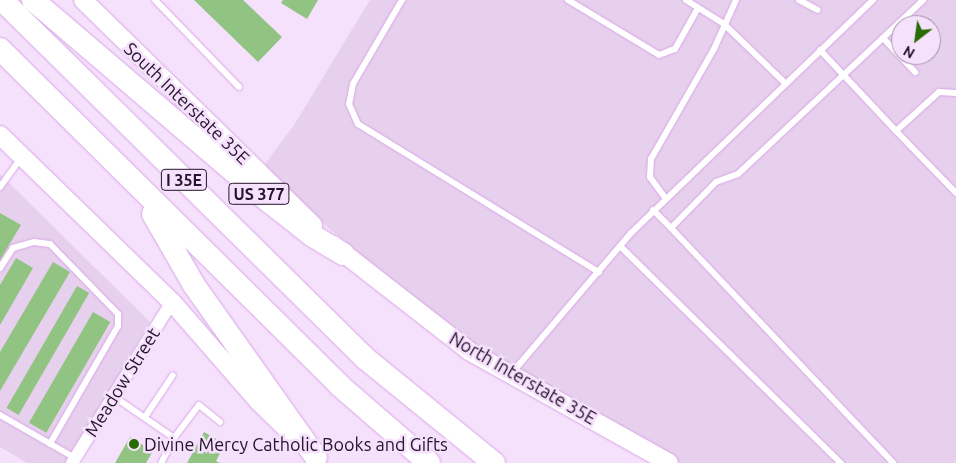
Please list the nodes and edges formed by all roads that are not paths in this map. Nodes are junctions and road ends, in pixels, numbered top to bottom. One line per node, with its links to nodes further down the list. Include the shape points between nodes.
1 (2, 0): 49 (highway, I 35E, via 366,359)
2 (33, 0): 33 (highway, US 377, via 240,178 313,236)
3 (155, 0): 21 (lane)
4 (402, 0): 35 (lane, via 353,84 349,104 358,124)
5 (568, 0): 12 (lane, via 659,54 675,49)
6 (686, 0): 12 (lane)
7 (736, 0): 14 (lane)
8 (799, 0): 13 (lane)
9 (873, 0): 17 (lane)
10 (923, 0): 15 (lane)
11 (85, 1): 33 (main road, South Interstate 35E)
12 (698, 8): 14 (lane)
13 (818, 10)
14 (724, 24): 20 (lane); 29 (lane, via 714,49 651,159 650,177)
15 (883, 38): 18 (lane); 19 (lane)
16 (0, 49): 27 (highway, I 35E)
17 (820, 50): 19 (lane); 20 (lane)
18 (915, 72)
19 (843, 75): 23 (lane); 31 (lane, via 738,174 716,182)
20 (785, 83): 29 (lane)
21 (239, 87)
22 (956, 93): 23 (lane, via 939,92)
23 (896, 131): 28 (lane)
24 (0, 135): 25 (main road)
25 (22, 156): 26 (lane); 36 (main road)
26 (0, 187)
27 (139, 189): 45 (highway, via 194,285); 48 (highway, I 35E, via 339,386)
28 (956, 193)
29 (666, 199): 30 (lane)
30 (653, 210): 31 (lane); 32 (lane)
31 (671, 228): 52 (lane)
32 (620, 246): 35 (lane); 51 (lane)
33 (351, 260): 38 (main road, North Interstate 35E, via 469,351)
34 (0, 268): 44 (lane, via 12,248 34,242 50,244 118,314 118,326)
35 (599, 272): 38 (lane)
36 (172, 302): 39 (street, Meadow Street); 45 (main road, via 258,401)
37 (173, 375): 41 (lane)
38 (510, 375): 50 (main road, North Interstate 35E)
39 (113, 396): 41 (lane); 46 (street, Meadow Street)
40 (0, 415): 44 (lane)
41 (145, 417): 43 (lane)
42 (220, 422): 43 (lane, via 199,405)
43 (174, 438): 47 (lane)
44 (50, 444): 46 (lane)
45 (318, 460)
46 (74, 461)
47 (161, 463)
48 (429, 463)
49 (494, 463)
50 (669, 463)
51 (841, 463)
52 (893, 463)

